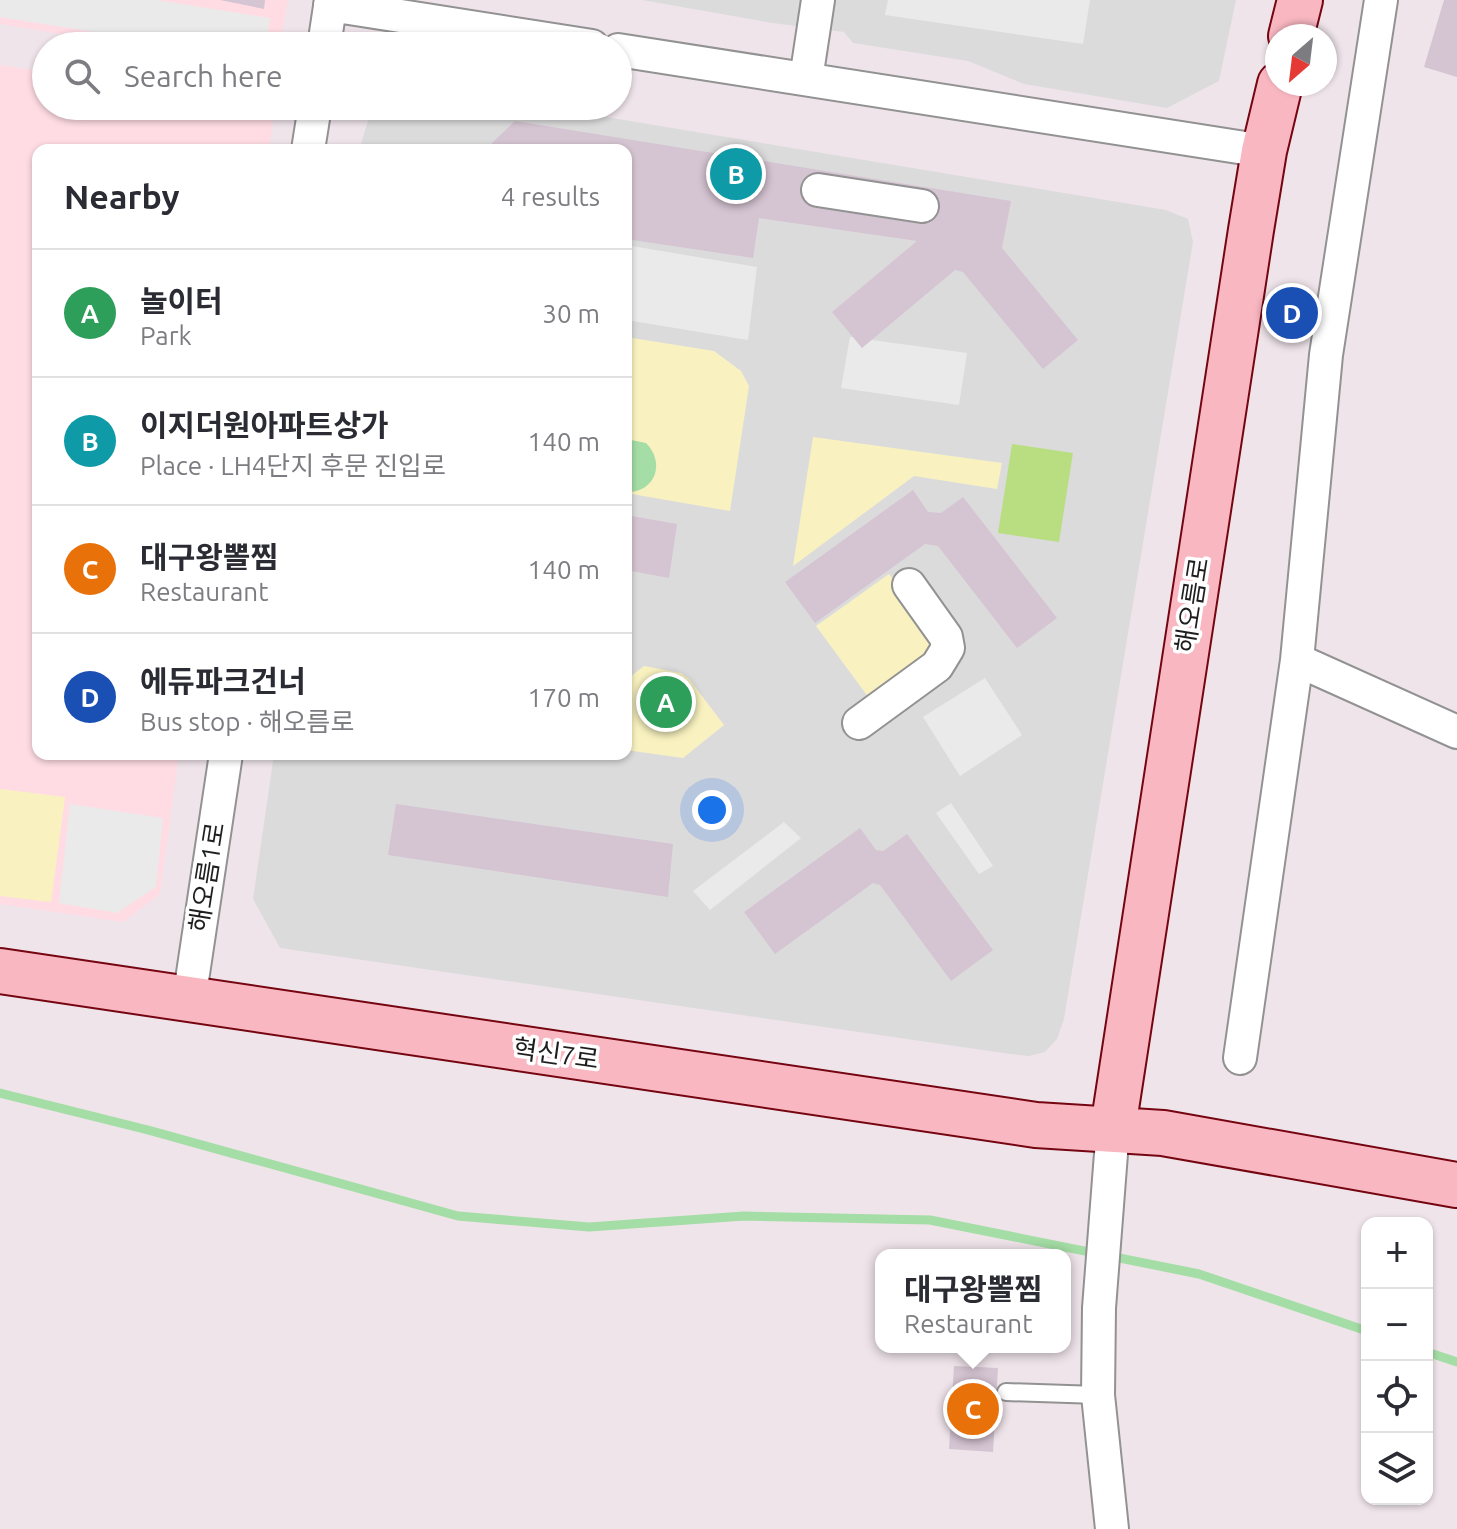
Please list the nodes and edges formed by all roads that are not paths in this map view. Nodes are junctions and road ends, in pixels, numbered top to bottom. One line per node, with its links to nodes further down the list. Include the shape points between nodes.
1 (818, 0): 9 (street)
2 (1300, 0): 5 (street)
3 (1381, 0): 17 (street, via 1326,355)
4 (330, 3): 6 (street); 7 (street)
5 (1294, 24)
6 (326, 32)
7 (507, 32)
8 (632, 52): 9 (street)
9 (806, 79): 13 (street)
10 (1277, 96): 13 (street, 해오름로)
11 (313, 120): 12 (street)
12 (309, 144)
13 (1264, 151): 24 (street, 해오름로)
14 (818, 190): 15 (street)
15 (922, 206)
16 (909, 585): 18 (street, via 946,637 948,648 937,666)
17 (1297, 660): 19 (street); 23 (street)
18 (859, 723)
19 (1457, 732)
20 (225, 760): 22 (street, 해오름1로)
21 (0, 971): 22 (street, 혁신7로)
22 (189, 1000): 24 (street, 혁신7로, via 1036,1125)
23 (1240, 1058)
24 (1113, 1128): 25 (street, 혁신7로); 27 (street)
25 (1457, 1185)
26 (1006, 1392): 27 (lane)
27 (1098, 1395): 28 (street)
28 (1112, 1529)

